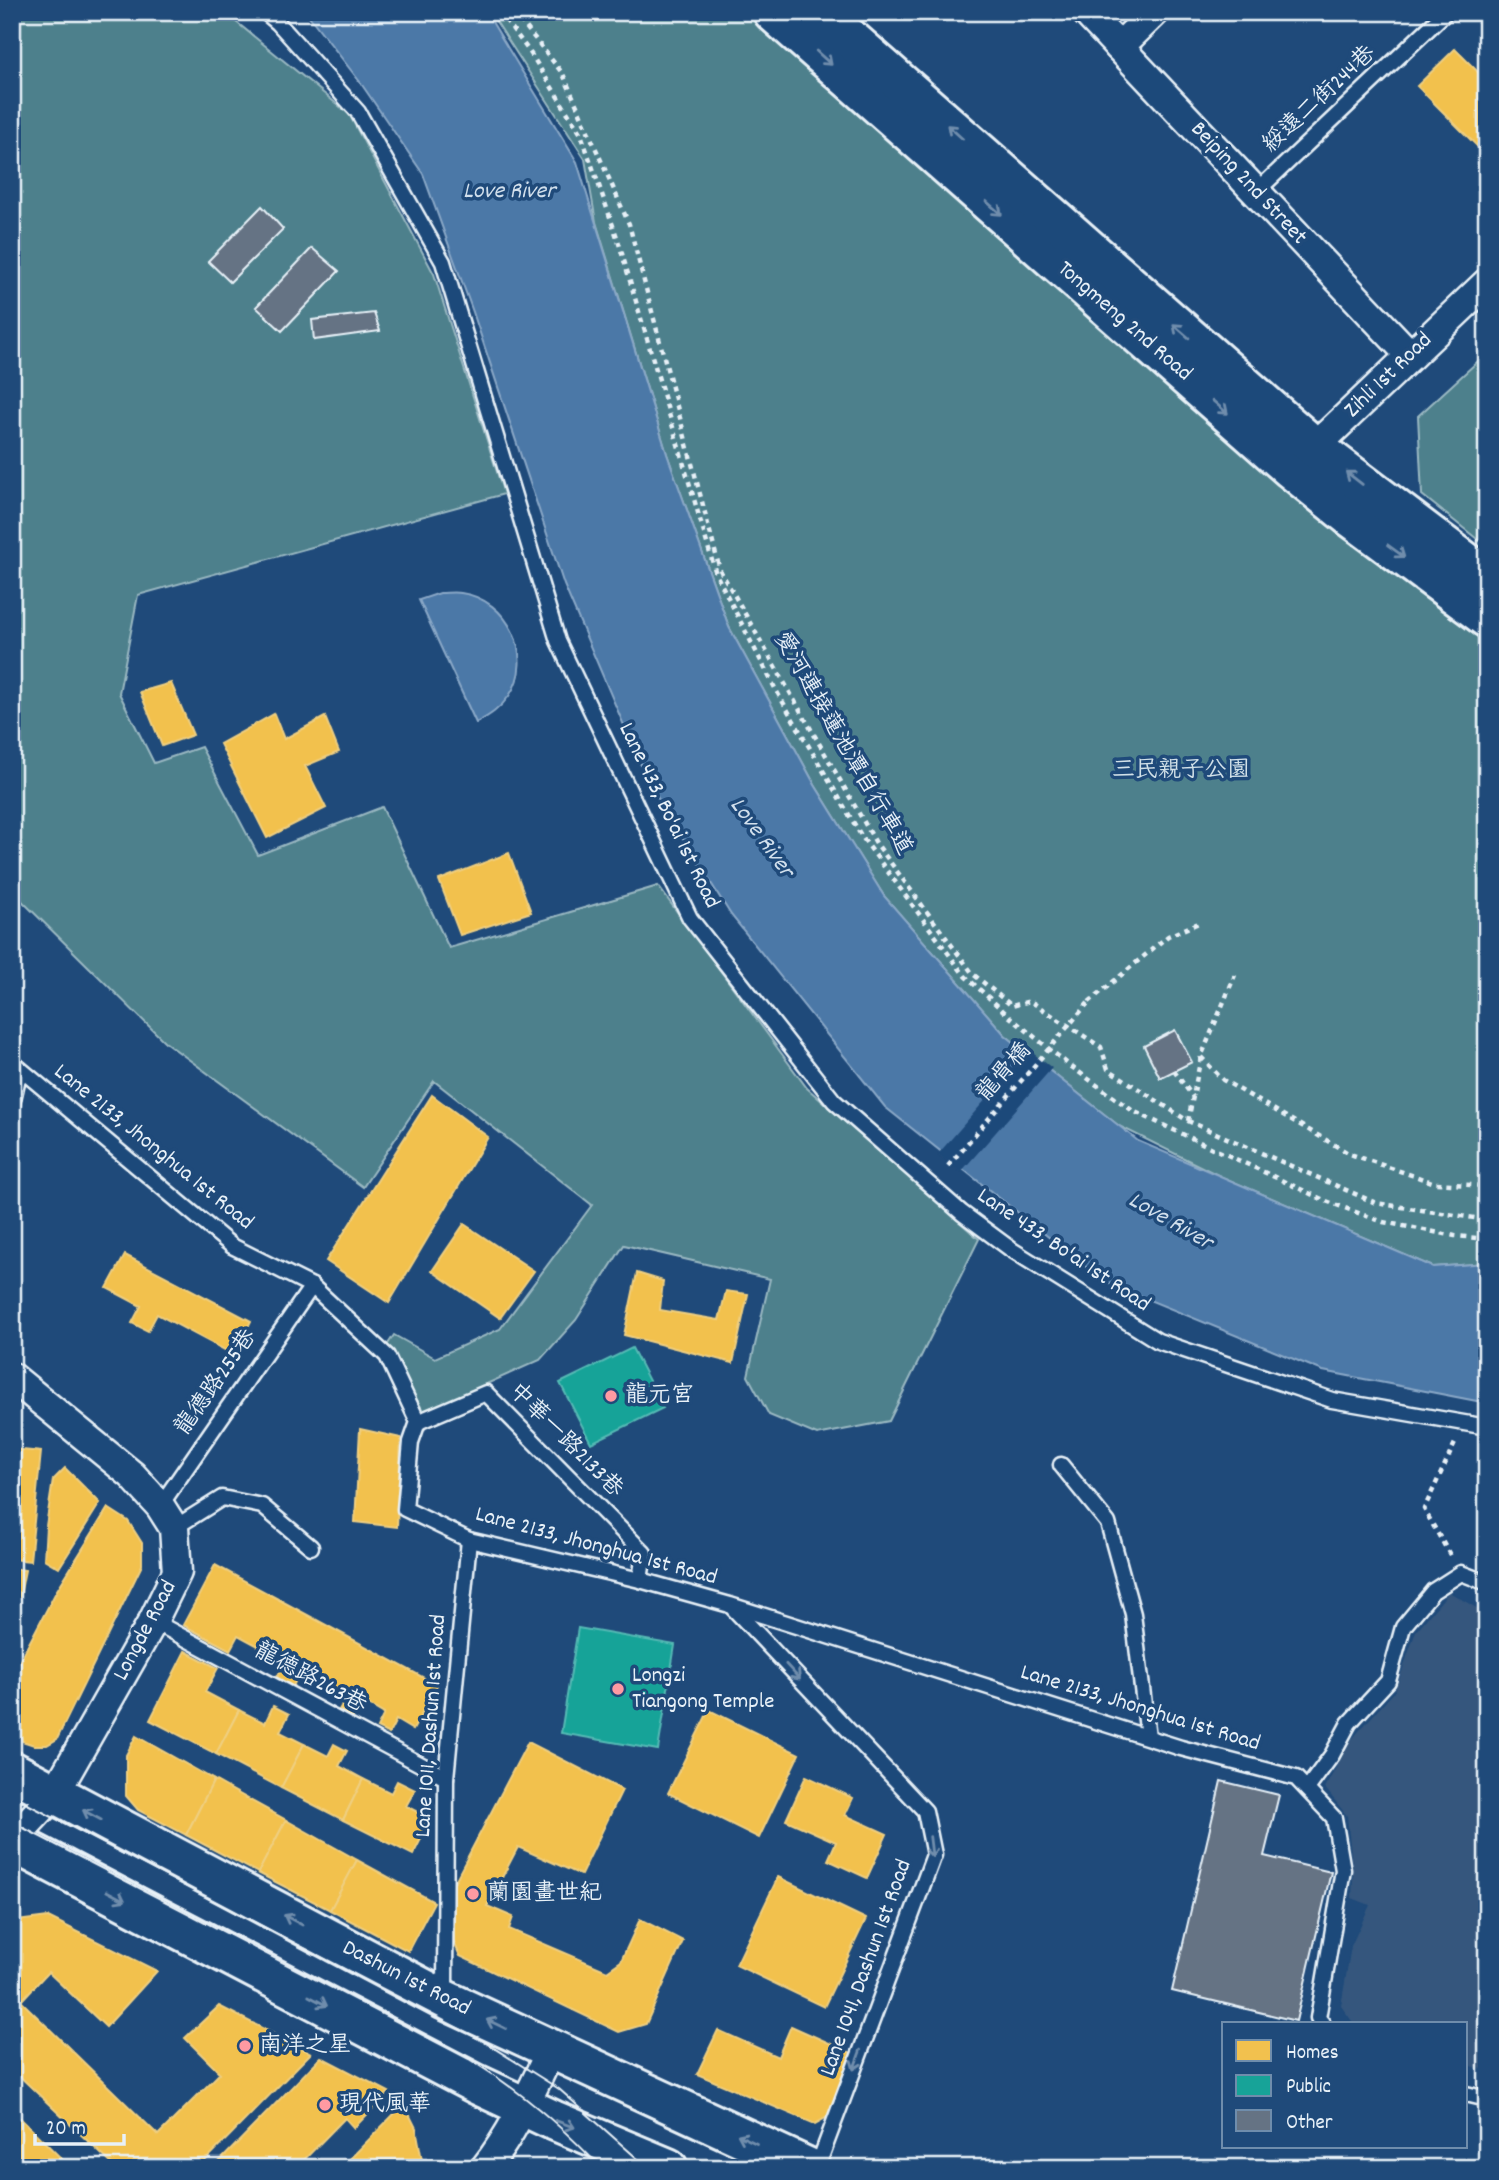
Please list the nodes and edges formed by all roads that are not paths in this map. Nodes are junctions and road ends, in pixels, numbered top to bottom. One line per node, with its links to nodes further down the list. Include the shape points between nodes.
1 (265, 12): 19 (lane, Lane 433, Bo'ai 1st Road, via 358,112 443,262 558,641 690,918 835,1101 962,1213 1012,1250 1158,1341 1332,1400)
2 (772, 12): 11 (street, Tongmeng 2nd Road, one-way to 11)
3 (820, 12): 11 (street, Tongmeng 2nd Road, one-way to 3)
4 (1086, 12): 7 (street, Beiping 2nd Street)
5 (1155, 12): 7 (street)
6 (1446, 12): 8 (lane, 綏遠二街244巷)
7 (1119, 47): 8 (street, Beiping 2nd Street)
8 (1256, 192): 10 (street, Beiping 2nd Street)
9 (1487, 283): 10 (street, Zihli 1st Road)
10 (1410, 355): 11 (street, Zihli 1st Road)
11 (1303, 458): 12 (street, Tongmeng 2nd Road, one-way to 11); 13 (street, Tongmeng 2nd Road, one-way to 13, via 1348,515)
12 (1487, 578)
13 (1487, 618)
14 (16, 1065): 15 (lane); 16 (lane, Lane 2133, Jhonghua 1st Road, via 232,1246)
15 (12, 1104)
16 (312, 1286): 18 (lane, Lane 2133, Jhonghua 1st Road, via 387,1356); 21 (lane, 龍德路255巷)
17 (12, 1377): 21 (street, via 132,1475)
18 (418, 1422): 22 (lane, Lane 2133, Jhonghua 1st Road, via 411,1442 405,1509); 24 (lane, 中華一路2133巷, via 486,1393 644,1553)
19 (1487, 1427)
20 (1061, 1465): 28 (lane, via 1108,1523 1133,1614)
21 (167, 1517): 23 (lane, via 222,1498 262,1506); 27 (street, Longde Road, via 177,1572)
22 (469, 1540): 24 (lane, Lane 2133, Jhonghua 1st Road); 30 (lane, Lane 1011, Dashun 1st Road)
23 (311, 1547)
24 (640, 1580): 26 (lane, Lane 2133, Jhonghua 1st Road)
25 (1485, 1583): 31 (lane, via 1461,1573 1433,1591 1404,1627 1388,1681 1349,1723)
26 (730, 1605): 28 (lane, Lane 2133, Jhonghua 1st Road); 43 (lane, Lane 1041, Dashun 1st Road, one-way to 43, via 925,1811 934,1855)
27 (153, 1621): 30 (lane, 龍德路263巷); 32 (street, Longde Road)
28 (1148, 1737): 31 (lane, Lane 2133, Jhonghua 1st Road, via 1296,1778)
29 (12, 1771): 32 (street, Dashun 1st Road)
30 (446, 1778): 34 (lane, Lane 1011, Dashun 1st Road)
31 (1307, 1789): 35 (lane, Lane 2133, Jhonghua 1st Road, via 1334,1818 1343,1870 1318,2018)
32 (54, 1795): 33 (street, Longde Road); 34 (street, Dashun 1st Road, one-way to 32)
33 (12, 1841): 39 (street, one-way to 39)
34 (445, 2000): 36 (street, Dashun 1st Road, one-way to 34)
35 (1321, 2022)
36 (551, 2050): 39 (street); 42 (street, Dashun 1st Road, one-way to 36)
37 (1468, 2094): 38 (lane)
38 (1487, 2099)
39 (523, 2106): 40 (street); 41 (street, one-way to 41)
40 (485, 2168)
41 (668, 2168)
42 (809, 2168)
43 (817, 2168)

